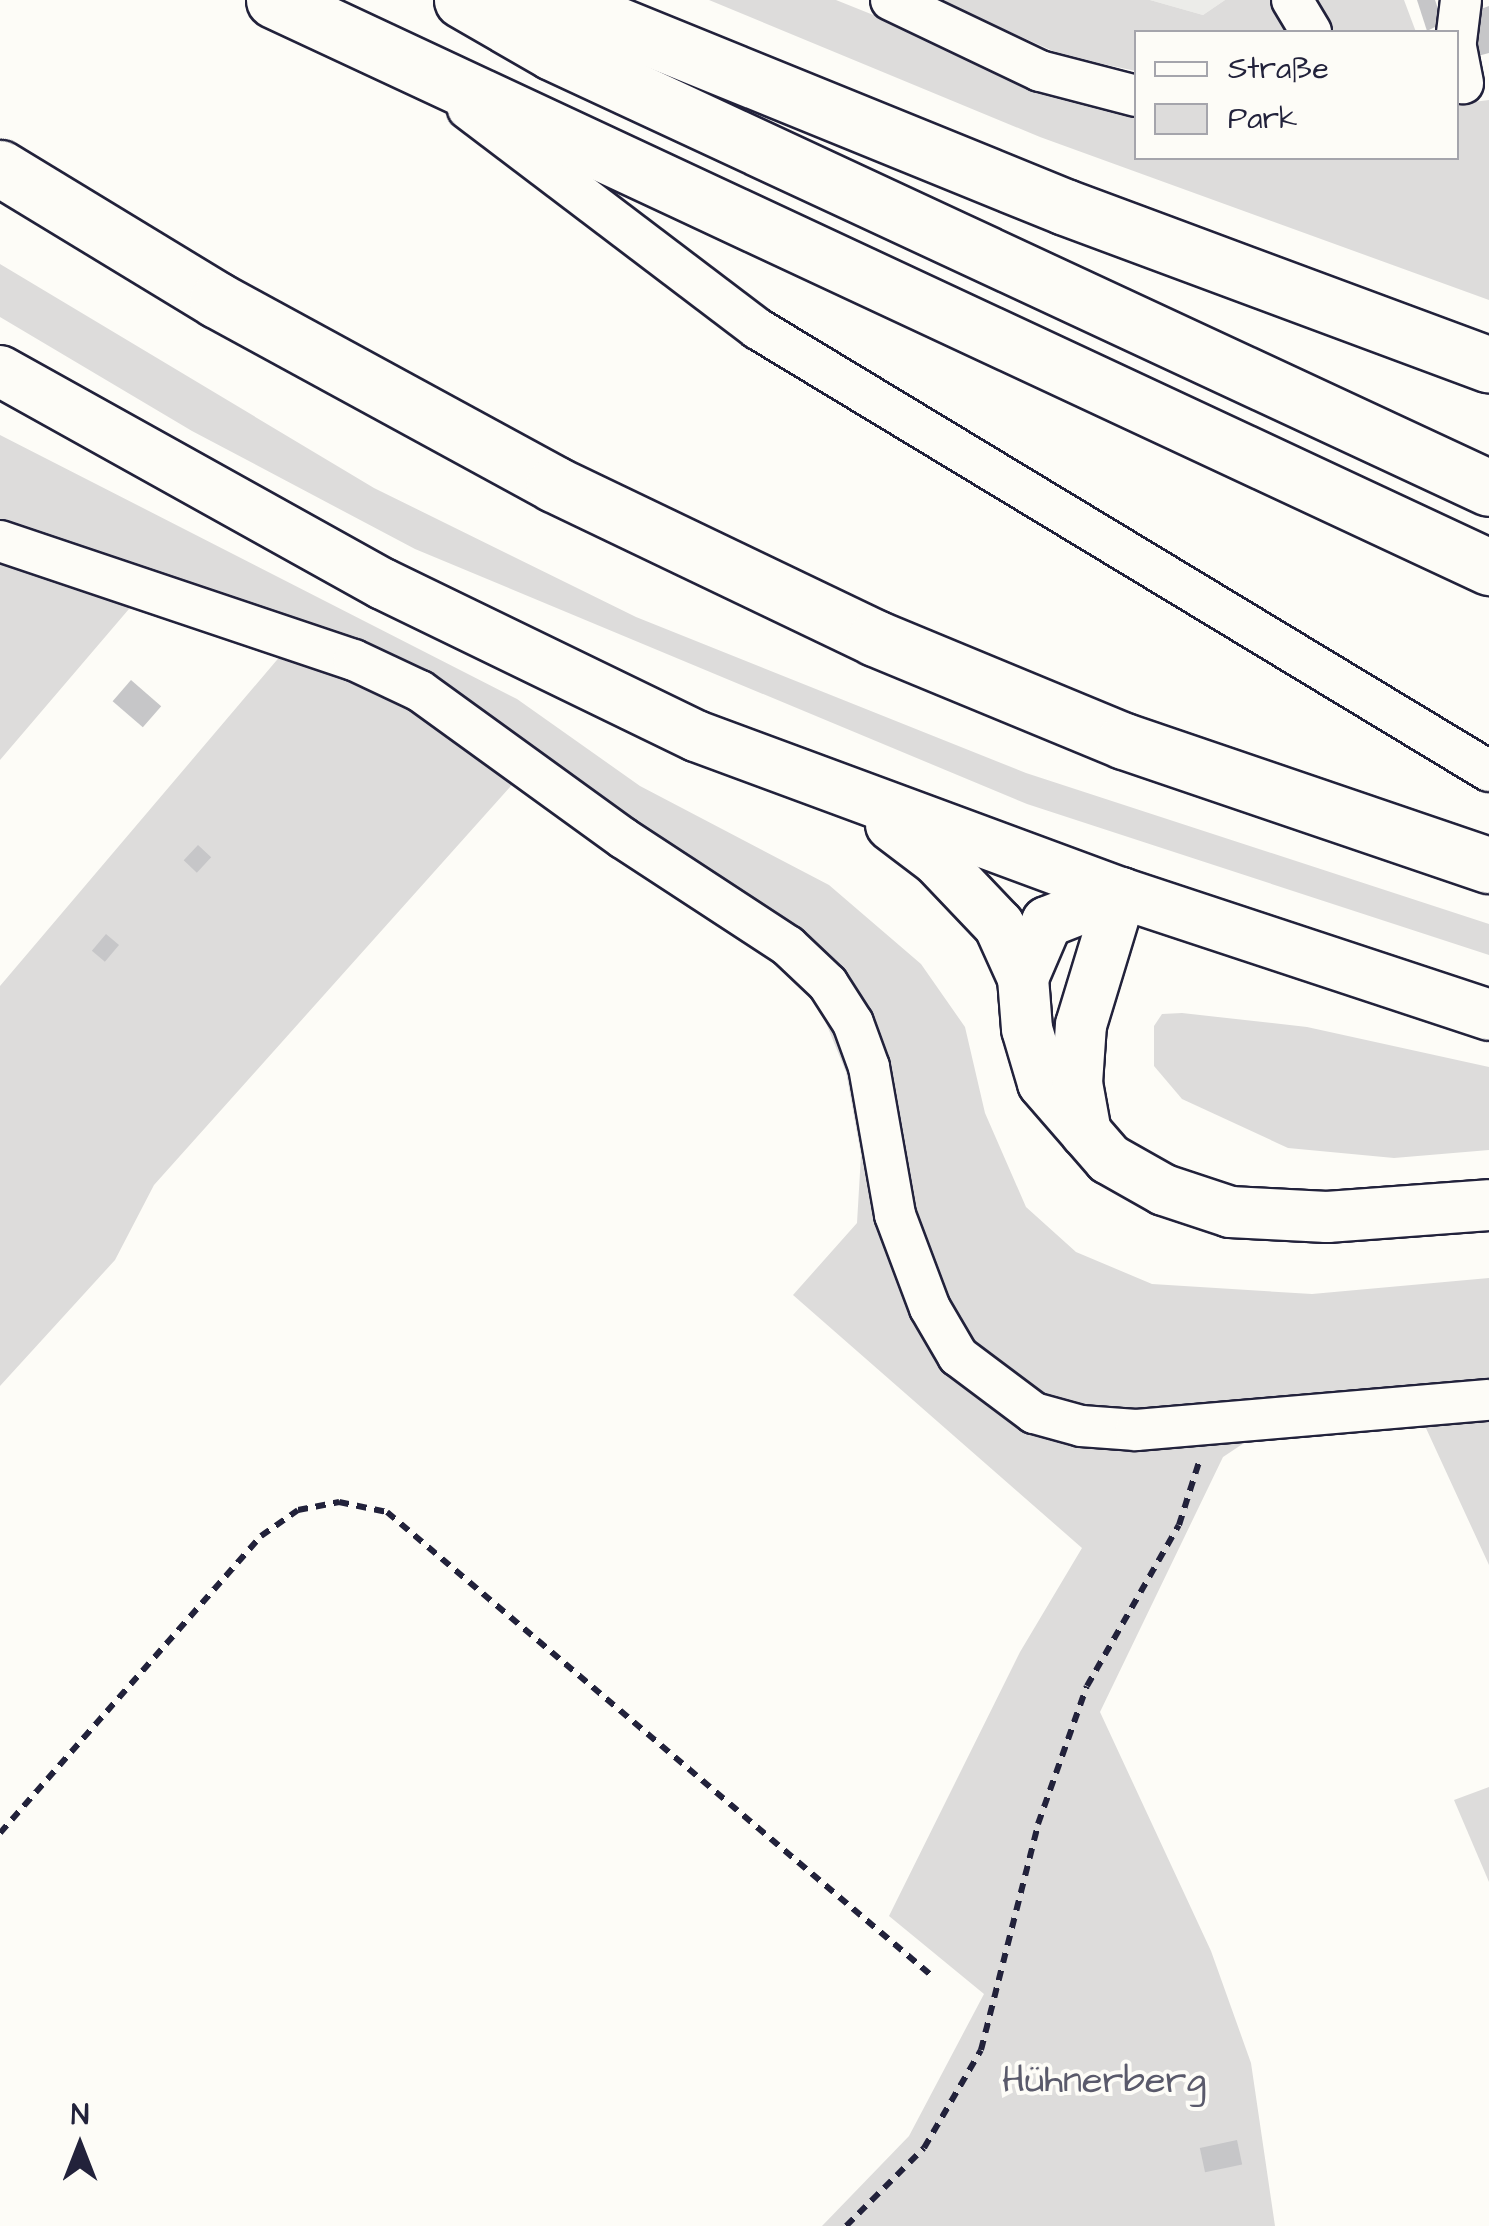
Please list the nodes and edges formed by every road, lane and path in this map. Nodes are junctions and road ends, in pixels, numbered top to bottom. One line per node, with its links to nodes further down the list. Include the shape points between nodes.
1 (274, 0): 8 (highway)
2 (462, 0): 14 (highway, via 552,52)
3 (542, 0): 12 (highway, via 583,10 1065,208)
4 (891, 0): 10 (street, via 1040,71)
5 (1292, 0): 7 (street)
6 (1460, 0): 9 (street)
7 (1310, 30)
8 (405, 61): 16 (highway); 17 (street, via 758,329)
9 (1464, 67)
10 (1134, 95)
11 (0, 168): 19 (highway, via 217,300 554,484 874,638 1124,741)
12 (1489, 365)
13 (0, 371): 18 (main road, via 106,436 548,666 696,736)
14 (1489, 488)
15 (0, 541): 26 (street, via 354,660 420,691 622,838 788,946 828,984 853,1023 908,1263 958,1356 1034,1414 1082,1426)
16 (1489, 567)
17 (1489, 771)
18 (855, 798): 20 (main road); 21 (main road, via 970,891 999,925)
19 (1489, 865)
20 (1120, 893): 21 (main road, via 1047,922); 22 (main road); 23 (main road, via 1082,1025 1077,1083)
21 (1023, 978): 23 (main road, via 1027,1029 1043,1083)
22 (1489, 1015)
23 (1086, 1132): 24 (main road, via 1109,1159 1164,1190 1230,1212 1327,1217)
24 (1489, 1204)
25 (1489, 1400): 26 (street)
26 (1200, 1426): 29 (path, via 1193,1492 1087,1686 1044,1806 981,2050 924,2148)
27 (0, 1834): 28 (path, via 261,1536 298,1510 339,1502 386,1512)
28 (932, 1976)
29 (846, 2226)

